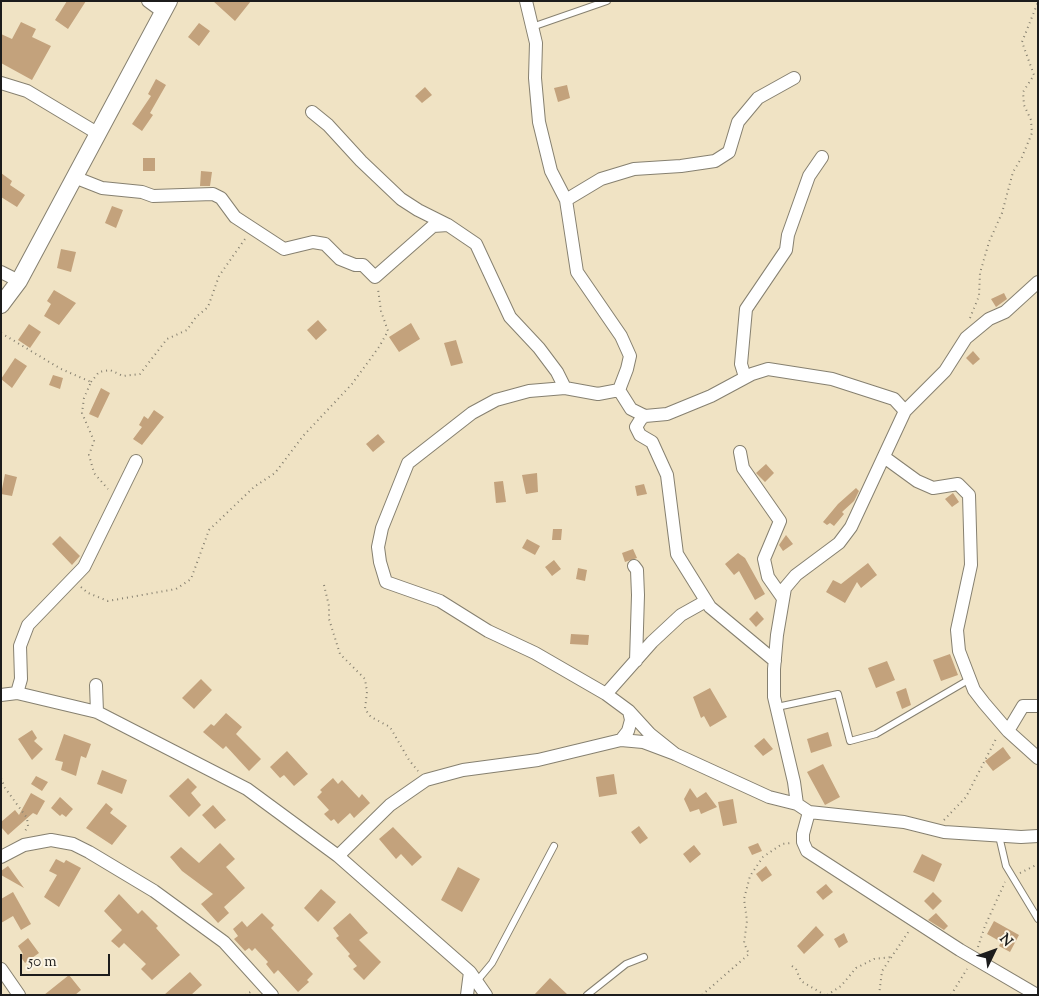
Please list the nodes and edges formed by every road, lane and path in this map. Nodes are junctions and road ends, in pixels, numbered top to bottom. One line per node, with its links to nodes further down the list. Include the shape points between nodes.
1 (148, 1): 5 (street)
2 (526, 1): 6 (street)
3 (607, 1): 6 (lane)
4 (1038, 2): 22 (path, via 1022,42 1034,76 1023,92 1032,133 1013,172 1002,213 989,242 980,273 979,296 972,310)
5 (166, 6): 10 (street)
6 (532, 27): 13 (street, via 536,43 534,78 539,122 551,171)
7 (794, 78): 13 (street, via 758,98 738,122 728,152 715,160 634,169 601,179)
8 (1, 83): 10 (street, via 27,92)
9 (312, 112): 14 (street, via 401,199)
10 (97, 133): 12 (street)
11 (822, 157): 23 (street, via 809,176 788,235 786,250 746,309 741,364)
12 (74, 177): 15 (street, via 102,188 153,196 213,194 221,198 235,217); 18 (street)
13 (566, 200): 26 (street, via 577,272 622,336 630,356)
14 (448, 225): 17 (street, via 433,226); 25 (street, via 476,244 510,317 557,372)
15 (252, 228): 17 (street, via 284,249 313,242 325,244 340,259 355,266 363,265); 24 (path, via 219,276 208,307 196,316 187,330 166,339 140,374 123,376 110,370 98,372)
16 (1, 272): 18 (street)
17 (375, 277): 34 (path, via 388,331 352,384 275,473 254,487 209,530 191,578 176,589 108,601 88,593)
18 (19, 282): 20 (street)
19 (1038, 282): 22 (street, via 1005,312 989,319)
20 (1, 305)
21 (1, 333): 24 (path, via 61,369)
22 (966, 338): 27 (street, via 945,371)
23 (746, 377): 27 (street, via 768,369 832,379 894,399); 28 (street, via 712,396 666,414)
24 (91, 382): 32 (path, via 82,413 94,441 89,455 94,473 107,488)
25 (565, 388): 26 (street, via 598,394); 43 (street, via 529,391 496,400 472,413 408,463 382,528 378,547 380,562 386,582 440,601 488,631 535,653)
26 (619, 390): 28 (street, via 631,410)
27 (905, 411): 30 (street)
28 (645, 416): 37 (street, via 636,427 640,436 652,442 667,475 677,554)
29 (740, 452): 36 (street, via 743,468 780,521 764,559 768,577)
30 (884, 457): 36 (street, via 851,527 839,543 796,575); 40 (street, via 933,488 958,484 969,495 972,524 970,565 957,630 959,651)
31 (136, 461): 32 (street)
32 (112, 509): 34 (street, via 84,567)
33 (634, 566): 38 (street, via 638,595)
34 (72, 580): 42 (street, via 28,625 20,646 21,679)
35 (324, 585): 54 (path, via 329,619 340,654 365,679 365,709 371,717 390,727 409,760)
36 (782, 597): 39 (street)
37 (706, 601): 38 (street, via 681,615); 39 (street)
38 (636, 661): 43 (street)
39 (774, 661): 46 (street)
40 (970, 679): 46 (lane, via 876,734 850,741 838,694); 49 (street, via 974,690)
41 (96, 685): 48 (street)
42 (17, 693): 44 (street); 48 (street)
43 (606, 694): 47 (street)
44 (1, 695)
45 (1038, 706): 49 (street, via 1023,706)
46 (777, 707): 55 (street)
47 (628, 711): 50 (street, via 631,720 628,732); 51 (street)
48 (97, 712): 63 (street, via 247,789)
49 (1006, 728): 52 (street); 57 (path, via 966,797)
50 (621, 740): 51 (street, via 643,742); 54 (street, via 538,760 463,770)
51 (675, 754): 55 (street, via 769,797)
52 (1038, 758)
53 (1, 778): 62 (path, via 27,818 28,826)
54 (426, 780): 63 (street, via 390,805)
55 (798, 804): 56 (street)
56 (809, 812): 57 (street, via 904,822); 60 (street)
57 (933, 829): 58 (street)
58 (999, 836): 59 (street); 65 (lane)
59 (1038, 836)
60 (803, 842): 67 (street, via 807,850 826,865); 79 (path, via 782,844 763,857 750,876 744,899 747,922 744,943 749,954)
61 (554, 846): 73 (lane, via 492,963)
62 (5, 855): 75 (street, via 24,845 51,840 73,844 89,852 154,891 224,942)
63 (338, 856): 73 (street)
64 (1038, 864): 65 (path)
65 (1012, 878): 66 (lane); 70 (path, via 1005,882 997,898)
66 (1038, 919)
67 (916, 921): 68 (path); 70 (street)
68 (892, 956): 80 (path, via 874,959 856,968 841,986); 81 (path, via 882,971)
69 (644, 957): 78 (lane, via 626,964)
70 (974, 958): 82 (path); 83 (street)
71 (792, 966): 80 (path, via 802,980)
72 (1, 968): 74 (street)
73 (474, 976): 76 (street); 77 (street)
74 (19, 995)
75 (272, 995)
76 (467, 995)
77 (486, 995)
78 (587, 995)
79 (702, 995)
80 (826, 995)
81 (879, 995)
82 (951, 995)
83 (1037, 995)

